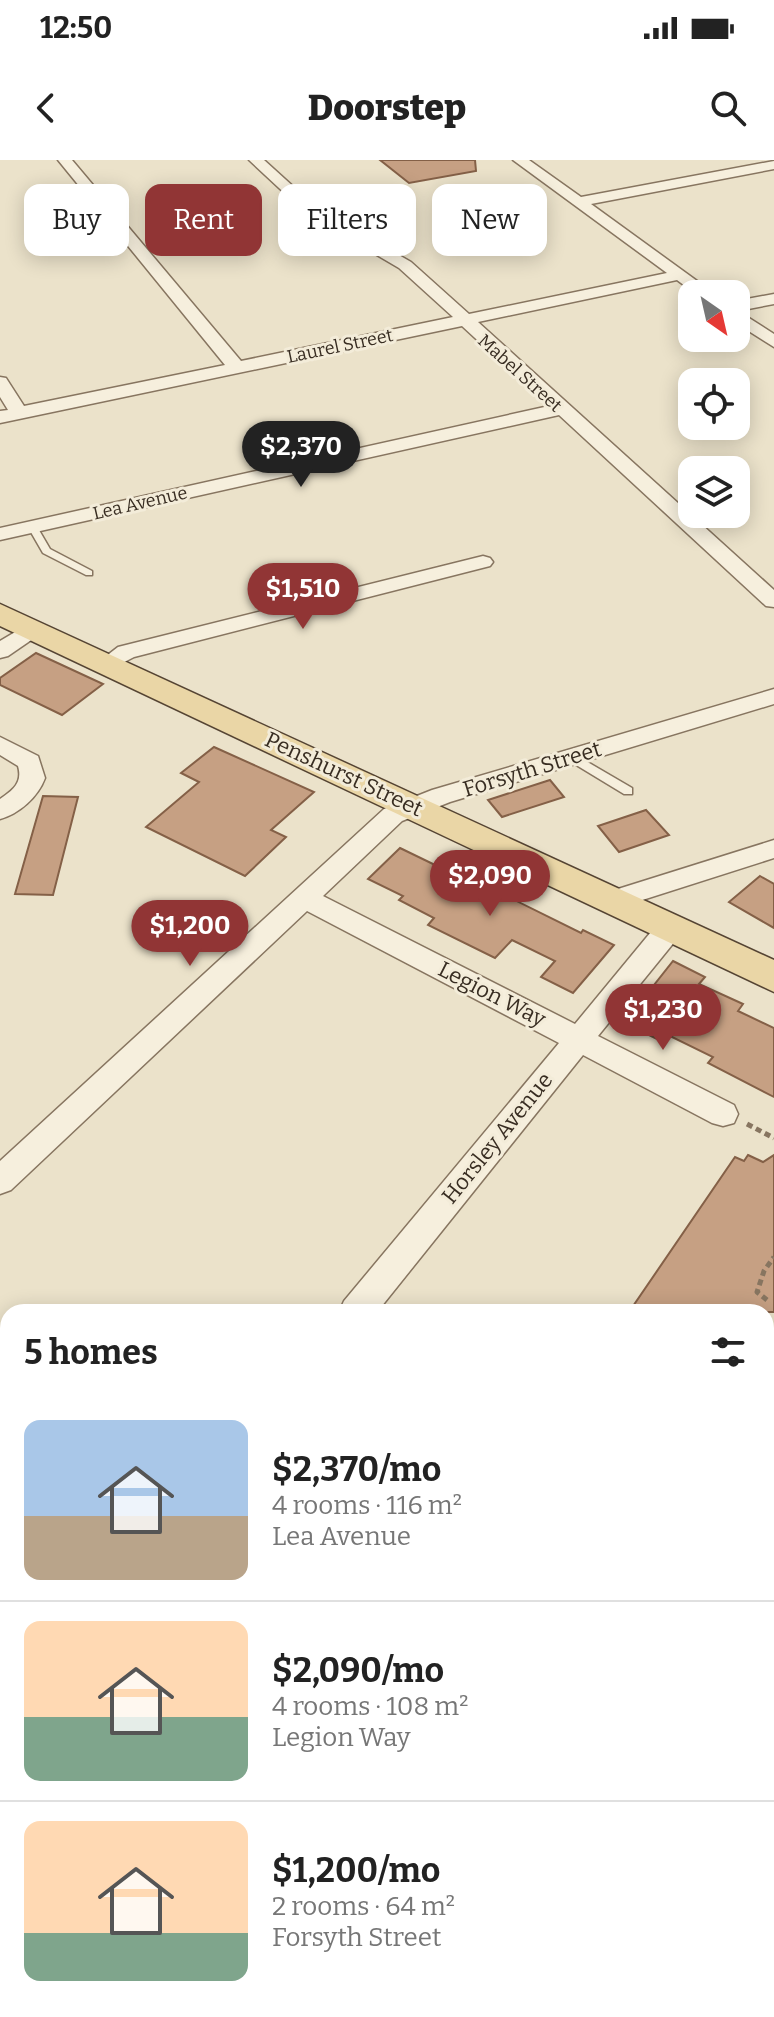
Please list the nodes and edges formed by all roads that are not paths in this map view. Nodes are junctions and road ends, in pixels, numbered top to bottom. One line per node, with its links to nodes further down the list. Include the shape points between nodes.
1 (65, 160): 13 (street)
2 (256, 160): 10 (street, Mabel Street, via 312,211 405,265)
3 (520, 160): 5 (street)
4 (774, 165): 5 (street)
5 (577, 202): 6 (street)
6 (680, 275): 7 (street); 10 (street, Laurel Street)
7 (687, 280)
8 (774, 299): 9 (street)
9 (750, 303)
10 (463, 320): 13 (street, Laurel Street); 15 (street, Mabel Street)
11 (750, 325): 12 (street)
12 (774, 342)
13 (236, 367): 16 (street, Laurel Street)
14 (0, 382): 16 (street)
15 (560, 409): 17 (street, Lea Avenue); 21 (street, Mabel Street)
16 (9, 415)
17 (33, 527): 18 (street, Lea Avenue); 20 (lane, via 46,551)
18 (0, 534)
19 (483, 562): 24 (street, via 126,652)
20 (89, 573)
21 (774, 601)
22 (16, 622): 23 (street); 24 (main road, Penshurst Street)
23 (0, 651)
24 (107, 664): 29 (main road, Penshurst Street)
25 (774, 696): 27 (street, Forsyth Street)
26 (0, 745): 30 (street, via 29,762 33,773 29,788)
27 (572, 757): 28 (lane); 29 (street, Forsyth Street)
28 (628, 791)
29 (414, 808): 32 (street, Forsyth Street, via 393,815); 33 (main road, Penshurst Street)
30 (0, 811)
31 (774, 849): 33 (street)
32 (303, 897): 36 (street, Legion Way); 38 (street, Forsyth Street)
33 (611, 901): 34 (main road, Penshurst Street)
34 (670, 928): 35 (main road, Penshurst Street); 36 (street, Horsley Avenue)
35 (774, 977)
36 (579, 1039): 37 (street, Legion Way); 39 (street, Horsley Avenue)
37 (723, 1114)
38 (0, 1181)
39 (363, 1304)

